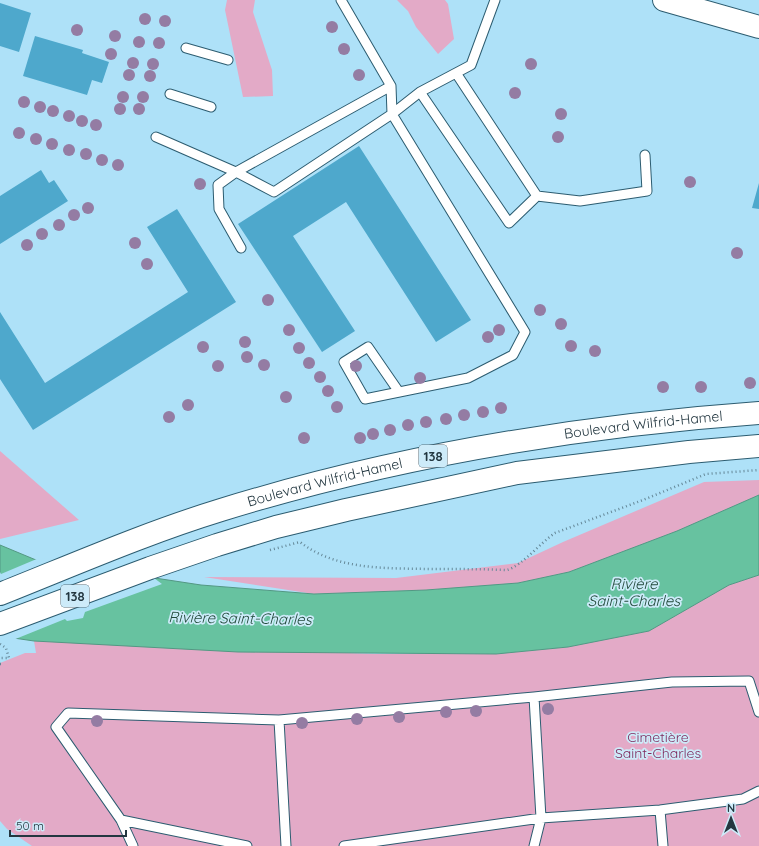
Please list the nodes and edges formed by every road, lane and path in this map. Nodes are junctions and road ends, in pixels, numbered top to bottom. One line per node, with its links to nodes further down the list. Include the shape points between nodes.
1 (341, 0): 8 (lane)
2 (495, 0): 7 (lane, via 472,65)
3 (664, 0): 4 (main road)
4 (759, 28)
5 (186, 48): 6 (lane)
6 (228, 60)
7 (456, 73): 9 (lane); 16 (lane)
8 (391, 86): 12 (lane); 15 (lane)
9 (420, 92): 12 (lane); 16 (lane, via 509,222)
10 (170, 94): 11 (lane)
11 (210, 107)
12 (392, 114): 15 (lane, via 274,192); 18 (lane, via 525,332 513,355 468,378)
13 (156, 137): 15 (lane)
14 (645, 155): 16 (lane, via 647,191 580,201)
15 (236, 172): 17 (lane, via 218,185 219,209)
16 (537, 196)
17 (241, 248)
18 (398, 392): 18 (lane, via 365,399 344,362 368,347)
19 (759, 413): 23 (main road, Boulevard Wilfrid-Hamel / 138, via 674,419 510,441 286,490 117,547)
20 (759, 446): 24 (main road, 138, via 517,473 276,527 150,568)
21 (759, 470): 22 (path, via 706,474 555,533 514,568 507,570 366,568 336,560)
22 (300, 542)
23 (0, 594)
24 (0, 624)
25 (0, 644): 26 (path, via 6,648 9,658)
26 (0, 658)
27 (534, 697): 28 (lane, via 672,682 749,681); 29 (lane); 32 (lane)
28 (759, 712)
29 (279, 720): 33 (lane, via 68,713 56,727); 36 (lane)
30 (759, 791): 31 (lane, via 743,799)
31 (660, 810): 32 (lane); 39 (lane)
32 (541, 818): 37 (lane); 38 (lane)
33 (121, 820): 34 (lane); 35 (lane)
34 (133, 846)
35 (247, 846)
36 (286, 846)
37 (344, 846)
38 (534, 846)
39 (663, 846)

